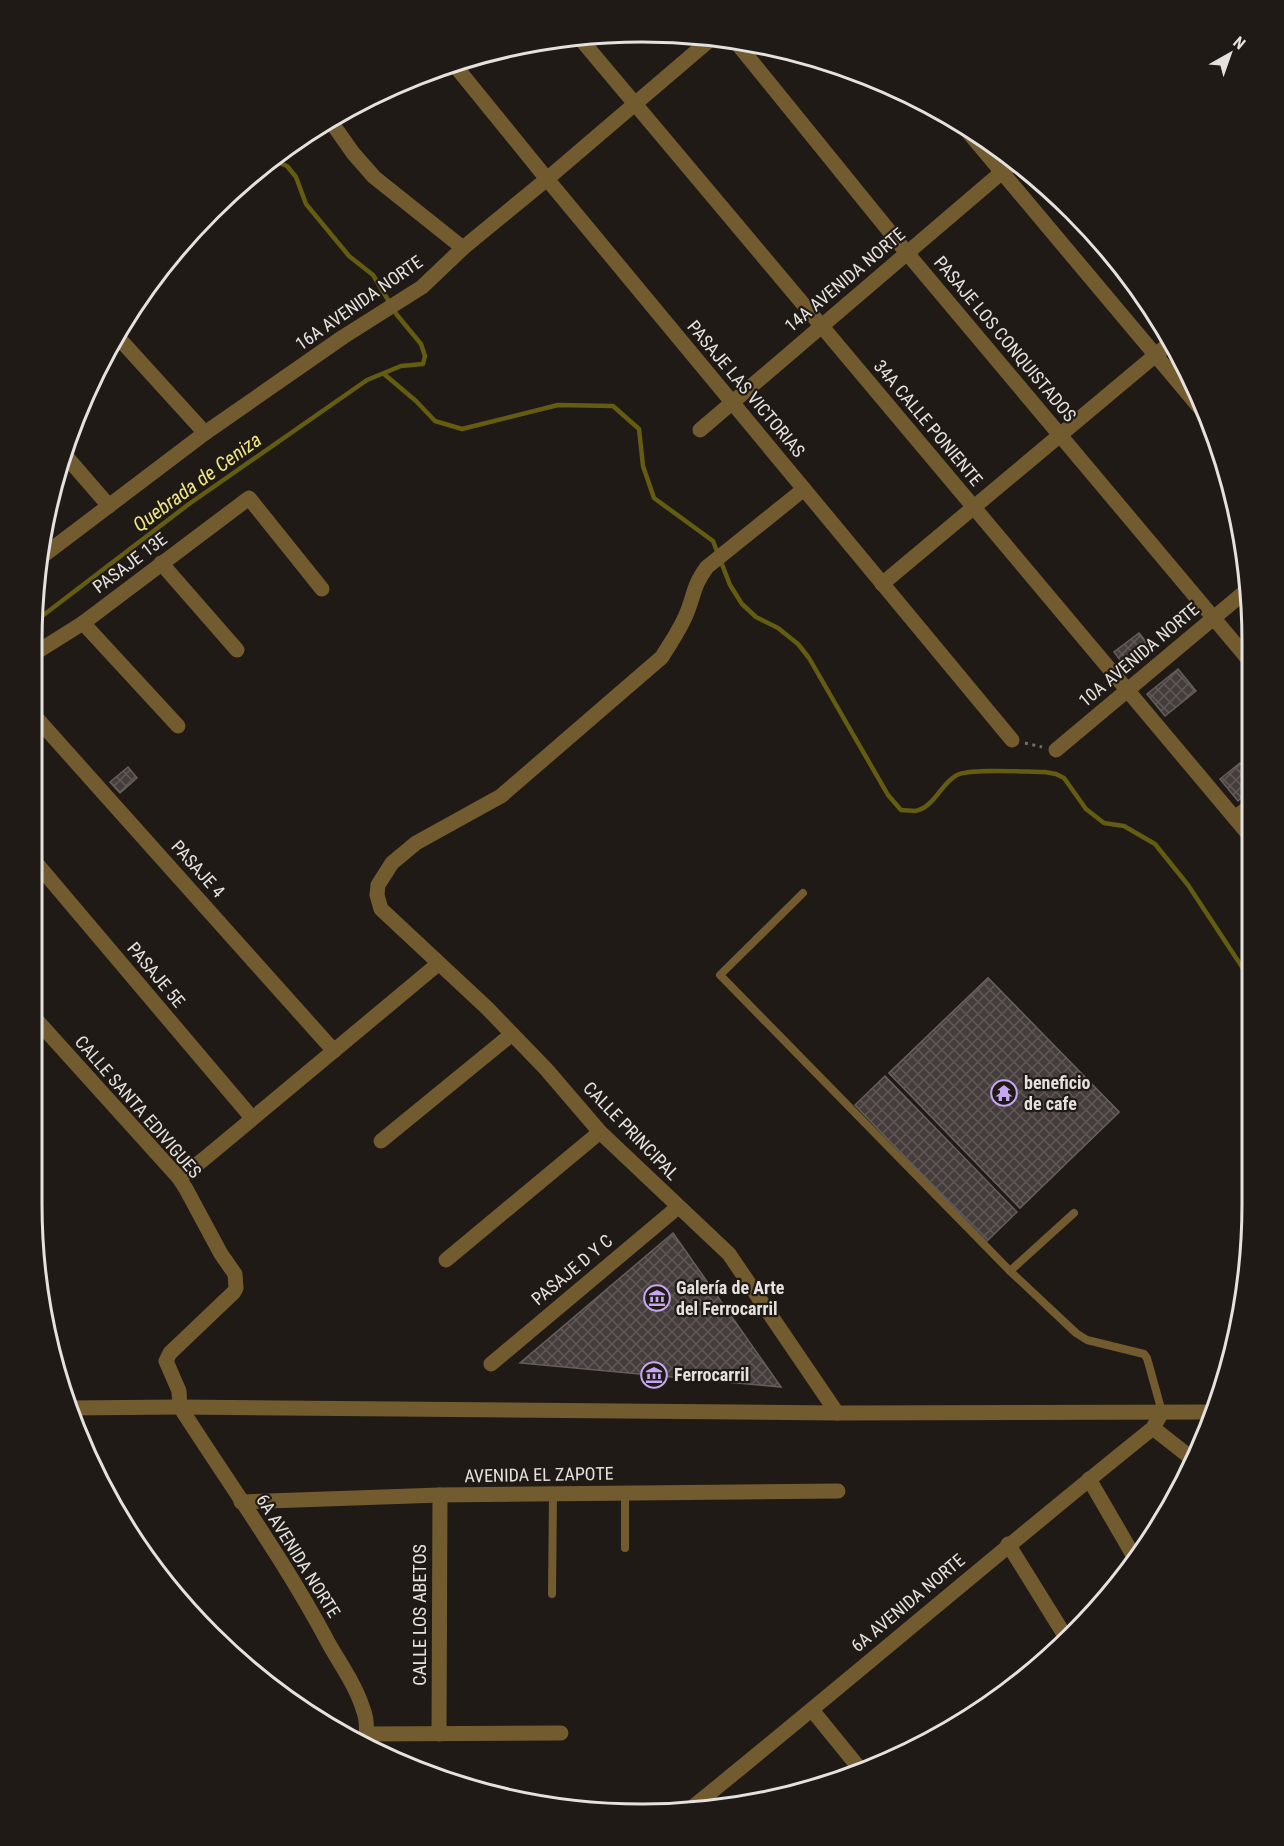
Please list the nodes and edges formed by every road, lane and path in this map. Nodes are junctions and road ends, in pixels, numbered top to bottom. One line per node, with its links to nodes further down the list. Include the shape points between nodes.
1 (585, 45): 5 (street, 34A CALLE PONIENTE)
2 (703, 45): 5 (street, 16A AVENIDA NORTE)
3 (743, 51): 12 (street, PASAJE LOS CONQUISTADOS)
4 (459, 71): 10 (street, PASAJE LAS VICTORIAS)
5 (635, 104): 10 (street, 16A AVENIDA NORTE); 13 (street, 34A CALLE PONIENTE)
6 (335, 127): 11 (street, via 374,177)
7 (981, 148): 9 (street)
8 (1008, 167): 9 (street, 14A AVENIDA NORTE)
9 (1002, 172): 12 (street, 14A AVENIDA NORTE); 16 (street)
10 (547, 179): 11 (street, 16A AVENIDA NORTE); 18 (street, PASAJE LAS VICTORIAS)
11 (463, 248): 20 (street, 16A AVENIDA NORTE, via 411,294)
12 (907, 253): 13 (street, 14A AVENIDA NORTE); 21 (street, PASAJE LOS CONQUISTADOS)
13 (822, 326): 18 (street, 14A AVENIDA NORTE); 25 (street, 34A CALLE PONIENTE)
14 (122, 341): 20 (street)
15 (1165, 347): 16 (street)
16 (1155, 356): 17 (street); 21 (street)
17 (1189, 396)
18 (732, 402): 19 (street, 14A AVENIDA NORTE); 23 (street, PASAJE LAS VICTORIAS)
19 (700, 429)
20 (205, 433): 24 (street, 16A AVENIDA NORTE)
21 (1060, 435): 25 (street); 31 (street, PASAJE LOS CONQUISTADOS)
22 (70, 461): 24 (street)
23 (804, 489): 28 (street, PASAJE LAS VICTORIAS); 46 (street, CALLE PRINCIPAL, via 707,567 662,657 501,796 416,843 392,863 378,885 381,909)
24 (109, 506): 26 (street, 16A AVENIDA NORTE)
25 (974, 507): 28 (street); 36 (street, 34A CALLE PONIENTE)
26 (49, 551)
27 (161, 563): 29 (street, PASAJE 13E, via 249,498); 32 (street, PASAJE 13E); 34 (street)
28 (882, 584): 39 (street, PASAJE LAS VICTORIAS)
29 (322, 589)
30 (1240, 596): 31 (street, 10A AVENIDA NORTE)
31 (1213, 618): 35 (street, PASAJE LOS CONQUISTADOS); 36 (street, 10A AVENIDA NORTE)
32 (83, 623): 33 (street, PASAJE 13E); 38 (street)
33 (42, 649)
34 (237, 650)
35 (1242, 652)
36 (1127, 690): 40 (street, 10A AVENIDA NORTE); 42 (street, 34A CALLE PONIENTE)
37 (42, 724): 49 (street, PASAJE 4)
38 (178, 726)
39 (1012, 740): 40 (path)
40 (1056, 750)
41 (1242, 812): 42 (street)
42 (1235, 818): 43 (street, 34A CALLE PONIENTE)
43 (1242, 826)
44 (42, 870): 50 (street, PASAJE 5E)
45 (803, 893): 57 (lane, via 720,975)
46 (438, 964): 48 (street, CALLE PRINCIPAL); 49 (street)
47 (42, 1026): 53 (street, CALLE SANTA EDIVIGUES)
48 (512, 1034): 51 (street, CALLE PRINCIPAL); 52 (street)
49 (334, 1051): 50 (street)
50 (252, 1118): 53 (street)
51 (600, 1132): 54 (street, CALLE PRINCIPAL); 56 (street)
52 (381, 1141)
53 (179, 1178): 59 (street, CALLE SANTA EDIVIGUES, via 236,1281 234,1292 166,1361 179,1391)
54 (678, 1207): 58 (street, PASAJE D Y C); 63 (street, CALLE PRINCIPAL, via 729,1254)
55 (1074, 1213): 57 (lane)
56 (446, 1260)
57 (1010, 1271): 61 (lane, via 1082,1338 1144,1354)
58 (491, 1364)
59 (180, 1407): 60 (street); 63 (street); 71 (street, 6A AVENIDA NORTE)
60 (78, 1408)
61 (1162, 1412): 62 (street); 63 (street); 64 (street)
62 (1204, 1412)
63 (837, 1413)
64 (1153, 1428): 65 (street); 66 (street, 6A AVENIDA NORTE)
65 (1187, 1454)
66 (1089, 1479): 72 (street, 6A AVENIDA NORTE); 74 (street)
67 (838, 1491): 68 (street, AVENIDA EL ZAPOTE)
68 (625, 1493): 69 (street, AVENIDA EL ZAPOTE); 73 (lane)
69 (553, 1494): 70 (street, AVENIDA EL ZAPOTE); 75 (lane)
70 (440, 1495): 71 (street, AVENIDA EL ZAPOTE); 79 (street, CALLE LOS ABETOS)
71 (241, 1502): 80 (street, 6A AVENIDA NORTE, via 309,1606 359,1699 367,1721)
72 (1008, 1544): 76 (street); 77 (street, 6A AVENIDA NORTE)
73 (626, 1548)
74 (1131, 1551)
75 (552, 1594)
76 (1062, 1632)
77 (812, 1710): 82 (street); 83 (street, 6A AVENIDA NORTE)
78 (561, 1733): 79 (street)
79 (439, 1734): 81 (street)
80 (366, 1736)
81 (372, 1739)
82 (856, 1764)
83 (700, 1801)

